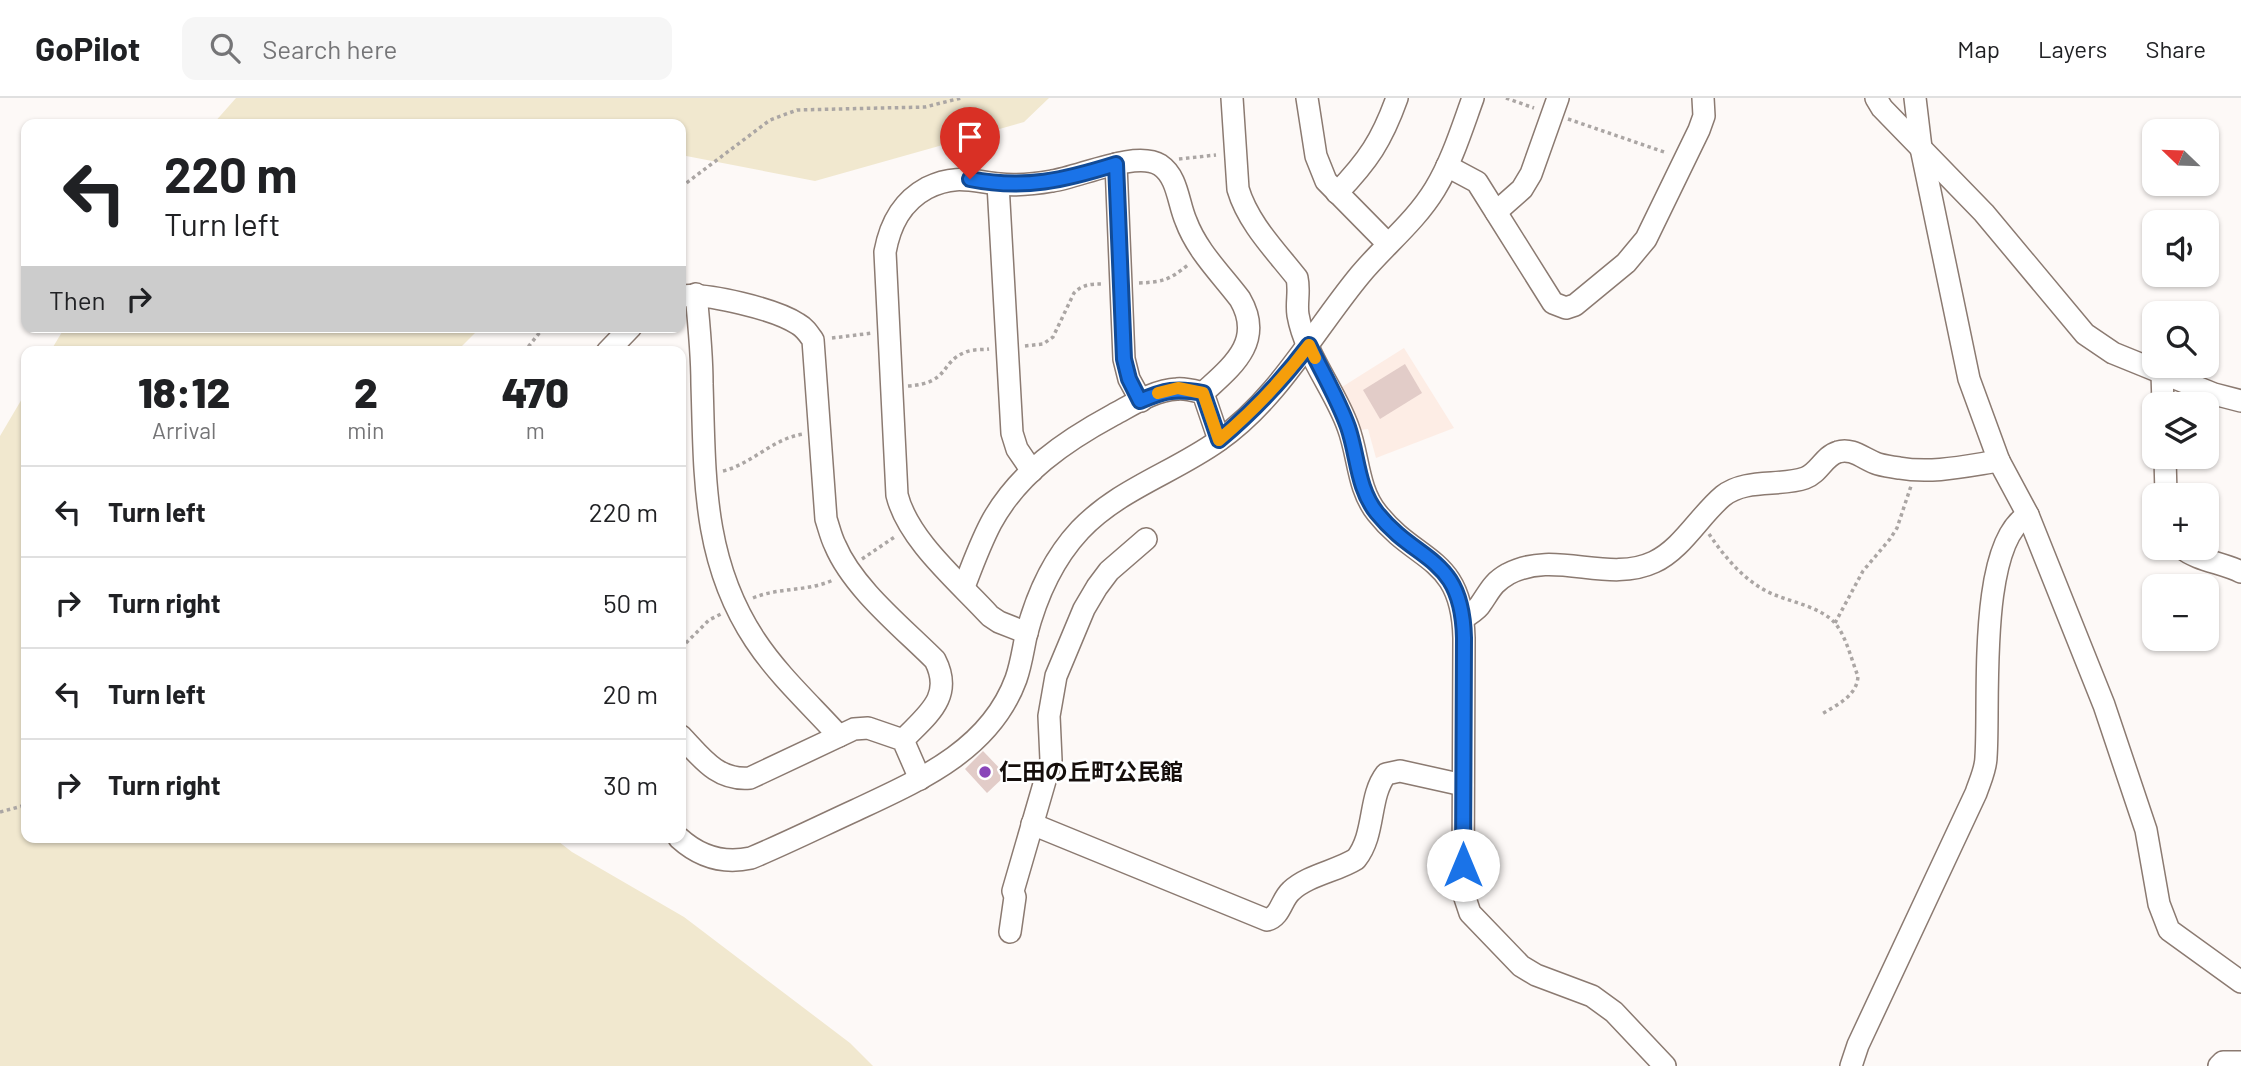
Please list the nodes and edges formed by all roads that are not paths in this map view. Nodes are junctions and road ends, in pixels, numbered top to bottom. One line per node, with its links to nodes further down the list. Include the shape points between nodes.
1 (1232, 98): 18 (street, via 1242,202 1297,278 1298,317)
2 (1307, 98): 13 (street, via 1320,169)
3 (1397, 98): 13 (street, via 1377,146)
4 (1473, 98): 11 (street)
5 (1703, 98): 14 (street, via 1704,116 1646,239 1575,305 1553,303)
6 (1876, 98): 9 (street)
7 (1915, 98): 9 (street)
8 (1555, 106): 14 (street, via 1531,174 1522,189)
9 (1921, 148): 20 (street, via 1984,213 2085,334); 26 (street, via 1969,379)
10 (1116, 164): 12 (street, via 1052,181); 22 (street, via 1140,159 1161,166 1174,183 1186,224 1246,309 1249,332 1241,356); 23 (street, via 1126,369)
11 (1447, 166): 14 (street, via 1477,182); 15 (street, via 1420,211)
12 (998, 184): 27 (street, via 1012,433); 32 (street, via 946,181 915,196 892,225 885,252 897,495 909,526)
13 (1337, 193): 15 (street)
14 (1496, 212)
15 (1388, 244): 18 (street)
16 (689, 295): 35 (street, via 702,367 705,473 715,551 754,639); 36 (street, via 725,299 795,322 813,340 826,519 835,547 848,569 935,660 941,672 942,685 934,707)
17 (625, 333): 19 (street)
18 (1309, 345): 25 (street, via 1258,407); 33 (street, via 1348,427 1364,491 1392,529 1448,576)
19 (613, 346)
20 (2142, 364)
21 (2174, 378): 24 (street)
22 (1203, 393): 23 (street, via 1178,388); 25 (street)
23 (1140, 401): 27 (street, via 1079,433)
24 (2241, 401)
25 (1219, 440): 34 (street, via 1131,490 1082,528 1052,567)
26 (1999, 461): 28 (street); 33 (street, via 1916,471 1840,451 1810,476 1740,486 1656,561 1616,571 1526,566 1489,589 1479,607)
27 (1032, 471): 32 (street, via 992,521)
28 (2028, 515): 43 (street, via 2104,705 2146,830 2159,904 2169,930); 46 (street, via 2016,521 1998,566 1989,633 1986,760 1976,793)
29 (1146, 539): 40 (street, via 1097,587 1056,676 1049,716 1051,760)
30 (2212, 560): 31 (street)
31 (2241, 572)
32 (964, 587): 34 (street, via 999,622)
33 (1464, 618): 39 (street)
34 (1027, 633): 38 (street, via 1017,677 993,722 956,757)
35 (839, 736): 36 (street, via 868,728); 37 (street, via 739,779 719,773)
36 (903, 740): 38 (street)
37 (686, 741)
38 (920, 779): 41 (street, via 751,858 713,858)
39 (1464, 785): 40 (street, via 1399,771 1386,774 1363,851 1356,859 1296,887 1278,914 1267,920); 45 (street, via 1462,892 1470,913 1521,966 1592,996 1614,1012)
40 (1032, 824): 42 (street, via 1013,891)
41 (685, 843)
42 (1010, 932)
43 (2241, 982)
44 (2241, 1062): 47 (street)
45 (1665, 1066)
46 (1851, 1066)
47 (2219, 1066)

